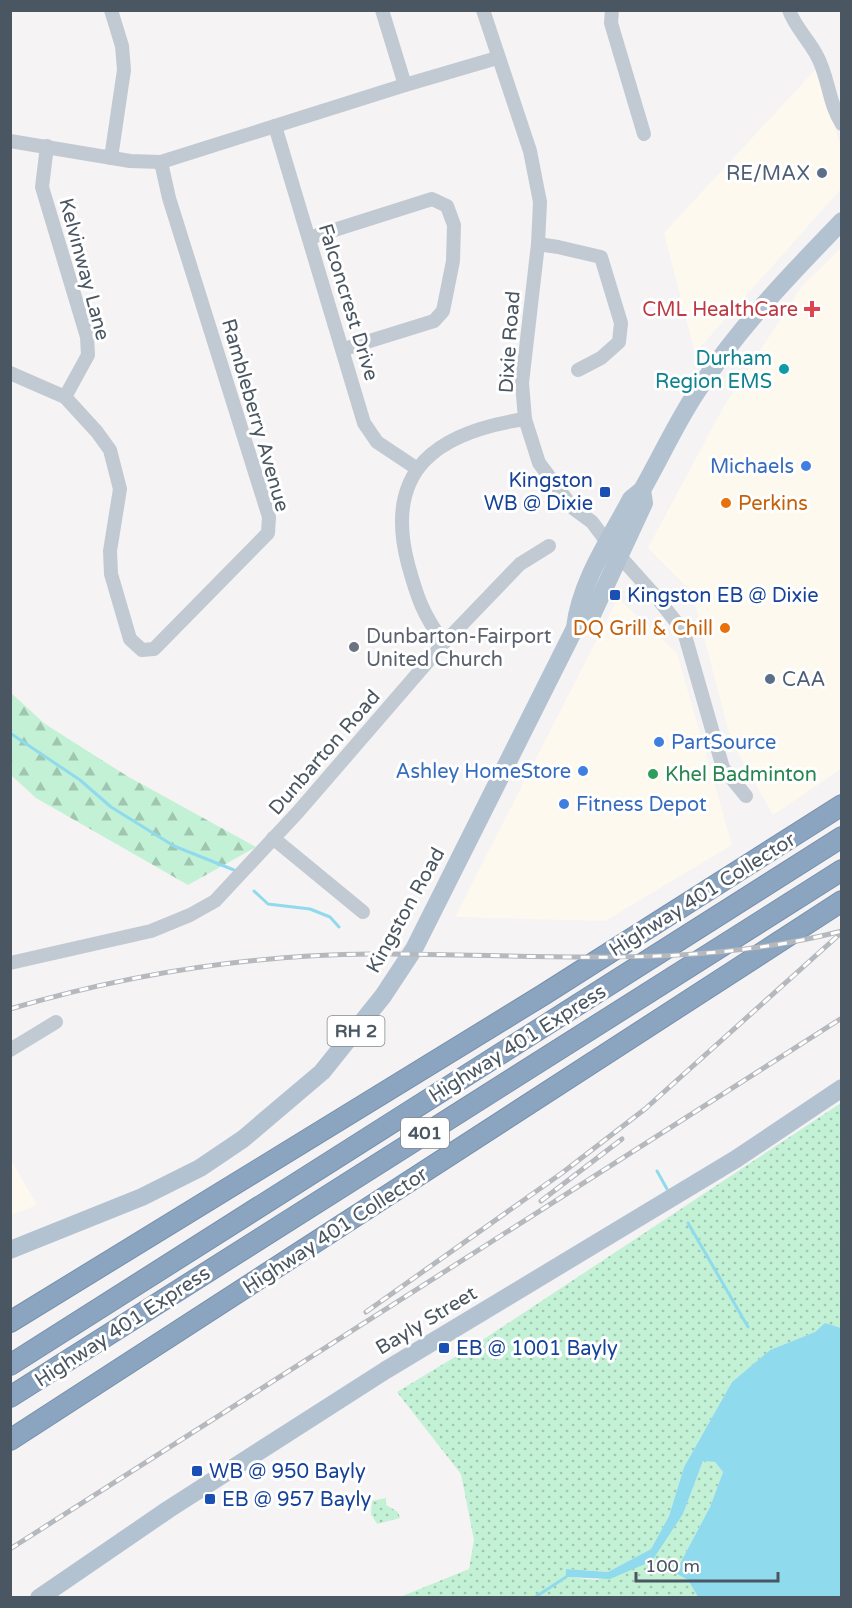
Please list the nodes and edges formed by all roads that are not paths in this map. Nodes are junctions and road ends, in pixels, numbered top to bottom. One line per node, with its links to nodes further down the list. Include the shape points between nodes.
1 (111, 10): 13 (street, via 122,46 124,70)
2 (382, 10): 7 (street)
3 (483, 10): 6 (street, Dixie Road)
4 (612, 10): 10 (street, via 611,23)
5 (789, 10): 8 (street, via 823,68)
6 (497, 58): 7 (street); 17 (street, Dixie Road, via 530,151 540,202)
7 (405, 85): 9 (street)
8 (842, 124)
9 (275, 126): 14 (street); 16 (street, Falconcrest Drive)
10 (644, 134)
11 (10, 141): 12 (street)
12 (47, 146): 13 (street); 21 (street, Kelvinway Lane, via 42,187 87,337 88,355)
13 (111, 158): 14 (street)
14 (160, 162): 21 (street, Rambleberry Avenue, via 269,517 268,533 154,649 142,650 130,639 111,574 110,551 120,489 110,450)
15 (842, 221): 25 (main road, Kingston Road / RH 2, via 769,297 697,391 642,490 631,499)
16 (309, 238): 18 (street, Falconcrest Drive); 18 (street, via 432,199 447,206 454,225 453,261 443,311 434,321)
17 (538, 244): 19 (street, via 601,257 621,323 619,342 601,358); 22 (street, Dixie Road, via 523,364)
18 (344, 349): 23 (street, Falconcrest Drive, via 364,423 377,442)
19 (578, 370)
20 (10, 374): 21 (street, Rambleberry Avenue)
21 (65, 397)
22 (525, 418): 23 (street, via 442,445); 25 (street, Dixie Road, via 539,463 573,508 592,522)
23 (416, 468): 26 (street, via 401,512 402,537 419,604)
24 (549, 546): 26 (street, Dunbarton Road, via 520,564)
25 (612, 548): 27 (street, Dixie Road, via 684,632 723,768); 38 (main road, Kingston Road / RH 2, via 577,612 575,628 414,949 377,1004 322,1072 243,1139 200,1168 142,1197)
26 (444, 643): 30 (street, Dunbarton Road)
27 (746, 796)
28 (842, 805): 39 (highway, Highway 401 Collector, via 543,995)
29 (842, 837): 40 (highway, Highway 401 Express / 401)
30 (273, 838): 33 (street); 34 (street, Dunbarton Road, via 215,901 189,915 152,931)
31 (842, 870): 41 (highway, Highway 401 Express / 401)
32 (842, 901): 42 (highway, Highway 401 Collector / 401)
33 (363, 912)
34 (10, 963)
35 (56, 1022): 36 (street)
36 (10, 1050)
37 (842, 1088): 43 (main road, Bayly Street, via 736,1159 386,1370)
38 (10, 1250)
39 (10, 1322)
40 (10, 1365)
41 (10, 1397)
42 (10, 1440)
43 (39, 1598)

